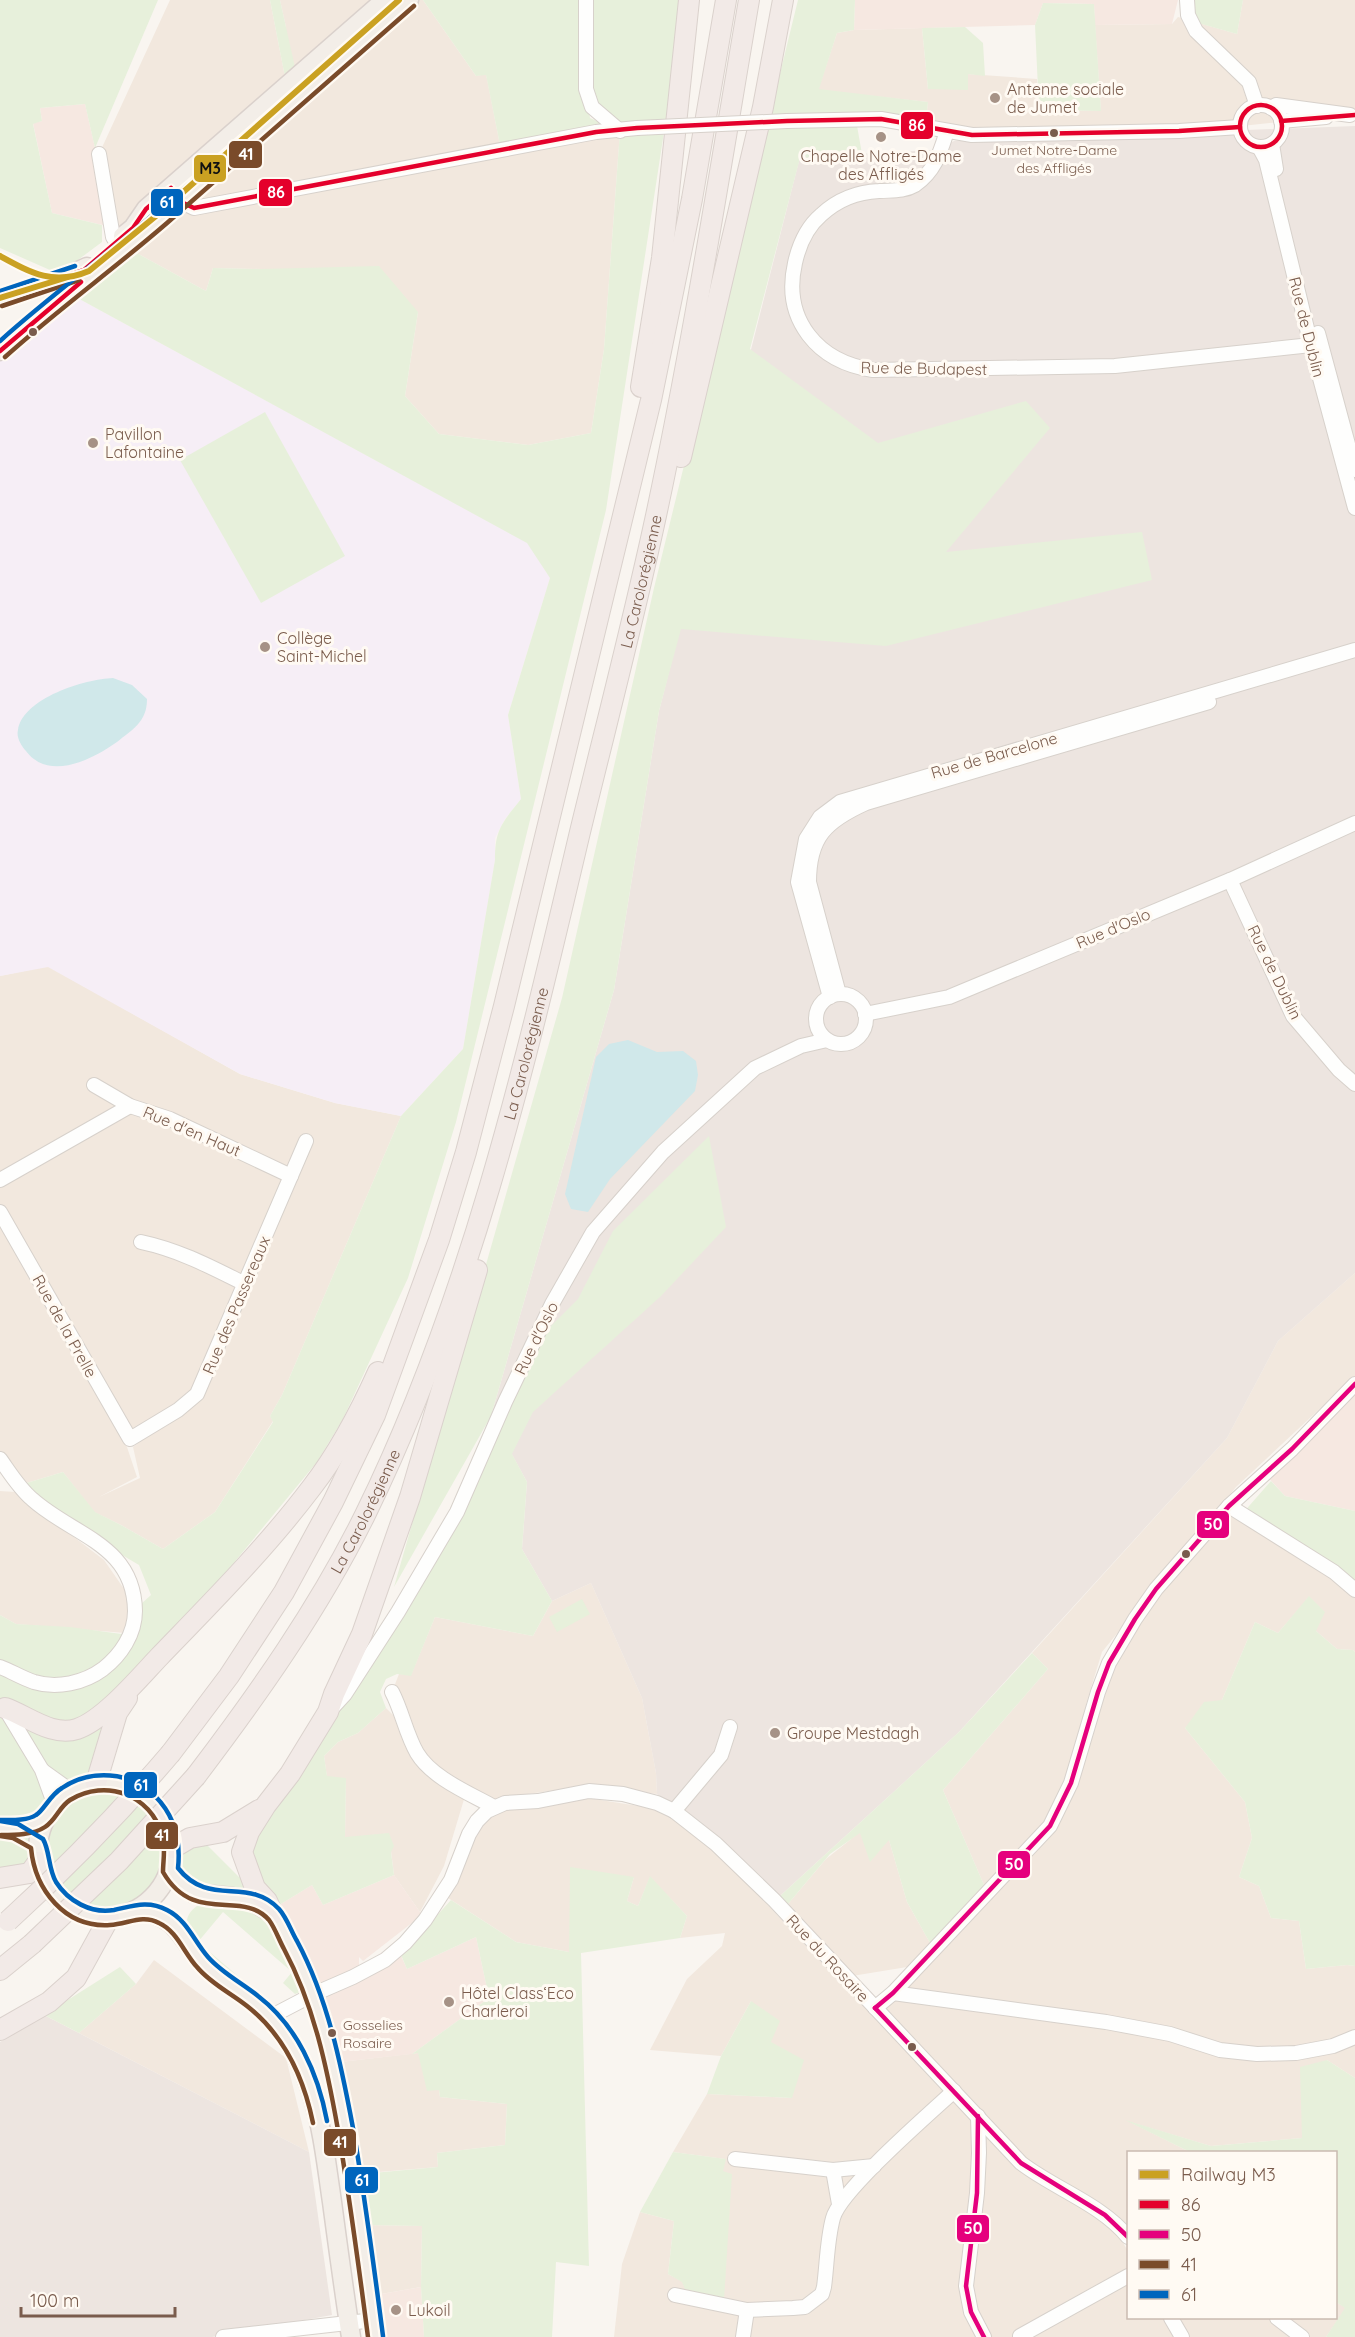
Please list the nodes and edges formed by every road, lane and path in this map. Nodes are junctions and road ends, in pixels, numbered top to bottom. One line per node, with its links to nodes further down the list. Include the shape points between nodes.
1 (385, 0): 18 (main road)
2 (409, 0): 18 (main road)
3 (586, 0): 14 (street, via 586,89 592,107)
4 (689, 0): 25 (highway, via 662,258 632,438)
5 (726, 0): 25 (highway, La Carolorégienne, via 672,303)
6 (749, 0): 28 (highway, La Carolorégienne)
7 (783, 0): 28 (highway, via 763,107 673,491)
8 (1187, 0): 9 (street, via 1188,15 1196,31 1248,82)
9 (1257, 106): 10 (street); 13 (street, via 1246,111)
10 (1271, 108): 11 (street, via 1276,105); 12 (street)
11 (1352, 115): 12 (street)
12 (1281, 121): 16 (street, via 1280,135)
13 (1240, 127): 15 (street, via 972,135); 16 (street, via 1248,143)
14 (620, 131): 15 (street, bridge, via 881,119); 18 (street, via 585,134 194,208)
15 (947, 131): 23 (street, Rue de Budapest, via 938,161 915,184 903,190 845,198 820,215 798,250 793,275 800,322 814,343 834,358 852,367 873,370 1083,368)
16 (1266, 146): 23 (street, Rue de Dublin, via 1266,160); 26 (street, Rue de Dublin, via 1273,159)
17 (99, 154): 19 (street, via 113,237)
18 (175, 195): 19 (main road, via 146,209)
19 (119, 246): 20 (main road); 20 (main road)
20 (44, 295): 21 (main road); 22 (main road); 24 (main road)
21 (0, 299)
22 (0, 341)
23 (1311, 345): 27 (street, Rue de Dublin)
24 (0, 351)
25 (635, 466): 46 (highway, La Carolorégienne, via 472,1130)
26 (1355, 470)
27 (1355, 508)
28 (657, 514): 40 (highway, La Carolorégienne)
29 (1355, 650): 33 (street, Rue de Barcelone, via 840,802 820,817 806,839 798,882)
30 (1355, 660): 33 (street, Rue de Barcelone, via 866,803 845,813 828,824 809,863 809,882)
31 (1355, 823): 32 (street, Rue d'Oslo)
32 (1230, 880): 34 (street, Rue d'Oslo, via 949,997); 36 (street, Rue de Dublin, via 1293,1016)
33 (834, 996): 34 (street, via 856,999); 35 (street, via 823,1002 816,1018)
34 (865, 1014): 35 (street, via 863,1031 851,1042)
35 (827, 1040): 56 (street, Rue d'Oslo, via 801,1046 755,1068 663,1152 593,1232 543,1323 458,1512 345,1694)
36 (1355, 1084)
37 (94, 1085): 38 (street, Rue d'en Haut)
38 (130, 1106): 41 (street, Rue d'en Haut, via 170,1119); 42 (street)
39 (306, 1141): 41 (street, Rue des Passereaux)
40 (501, 1151): 56 (highway, via 501,1184 410,1497 362,1634); 75 (highway, La Carolorégienne, bridge, via 443,1331 407,1423 363,1517 312,1610 258,1695 196,1776 119,1861)
41 (291, 1176): 45 (street, Rue des Passereaux)
42 (0, 1180)
43 (0, 1212): 48 (street, Rue de la Prelle)
44 (141, 1242): 45 (street, via 189,1256)
45 (245, 1284): 48 (street, Rue des Passereaux, via 197,1394)
46 (408, 1328): 53 (highway, via 390,1345 366,1398 312,1487 241,1571); 74 (highway, La Carolorégienne, bridge, via 375,1415 333,1502 284,1592 229,1676 171,1753 93,1839)
47 (1355, 1384): 50 (street)
48 (130, 1439)
49 (0, 1460): 52 (street, via 32,1499 115,1556 128,1573 135,1594 135,1622 125,1646 90,1678 62,1685 39,1683)
50 (1229, 1506): 51 (street, via 1334,1572); 76 (street, via 1156,1589 1118,1648 1098,1692 1071,1783 1050,1826)
51 (1355, 1590)
52 (0, 1667)
53 (137, 1680): 55 (highway, via 99,1716 75,1730 48,1728); 59 (highway, via 117,1713)
54 (392, 1692): 63 (street, via 418,1754 434,1772)
55 (2, 1706): 58 (street)
56 (328, 1712): 62 (highway)
57 (730, 1727): 64 (street, via 721,1755)
58 (42, 1770): 60 (street); 61 (street)
59 (96, 1783): 60 (main road); 67 (main road, via 124,1786 148,1798 167,1824)
60 (71, 1791): 61 (main road)
61 (54, 1803): 65 (main road)
62 (266, 1805): 67 (highway, via 223,1832 190,1838); 72 (highway, via 242,1852 252,1880)
63 (494, 1807): 64 (street, Rue du Rosaire, via 589,1791 638,1797); 77 (street, via 477,1821 451,1880 405,1943 353,1977)
64 (674, 1811): 78 (street, Rue du Rosaire, via 766,1892)
65 (43, 1820): 66 (main road); 68 (main road)
66 (3, 1828): 68 (main road, via 21,1833)
67 (173, 1848): 69 (main road)
68 (38, 1853): 70 (highway, via 30,1873); 73 (main road, via 48,1886 71,1908)
69 (170, 1870): 71 (main road, via 153,1898); 72 (main road, via 193,1893 254,1902)
70 (0, 1878)
71 (137, 1910): 73 (main road); 79 (main road, via 162,1915 170,1921 201,1961)
72 (273, 1914): 77 (main road)
73 (109, 1918): 80 (highway, via 76,1978 49,2002)
74 (4, 1924)
75 (0, 1970)
76 (893, 1993): 78 (street); 81 (street, via 1106,2022 1170,2034 1221,2050 1257,2054 1332,2046)
77 (314, 1994): 79 (street); 94 (main road, via 350,2147)
78 (875, 2008): 82 (street, Rue du Rosaire)
79 (270, 2017): 95 (main road, via 307,2075 319,2113)
80 (0, 2030)
81 (1355, 2037)
82 (954, 2091): 83 (street, Rue du Rosaire); 85 (street)
83 (978, 2116): 88 (street, Rue du Rosaire, via 1021,2163); 99 (street, via 977,2193 966,2286 971,2312)
84 (735, 2158): 86 (street)
85 (874, 2166): 86 (street); 87 (street)
86 (833, 2170): 87 (street)
87 (839, 2204): 91 (street, via 833,2217 822,2294 805,2307)
88 (1124, 2226)
89 (1127, 2277): 96 (street)
90 (675, 2295): 91 (street)
91 (747, 2310): 98 (street)
92 (1172, 2319): 100 (street)
93 (1278, 2319): 101 (street)
94 (375, 2328): 95 (street)
95 (350, 2329): 97 (street)
96 (1020, 2336)
97 (223, 2337)
98 (743, 2337)
99 (984, 2337)
100 (1182, 2337)
101 (1302, 2337)

